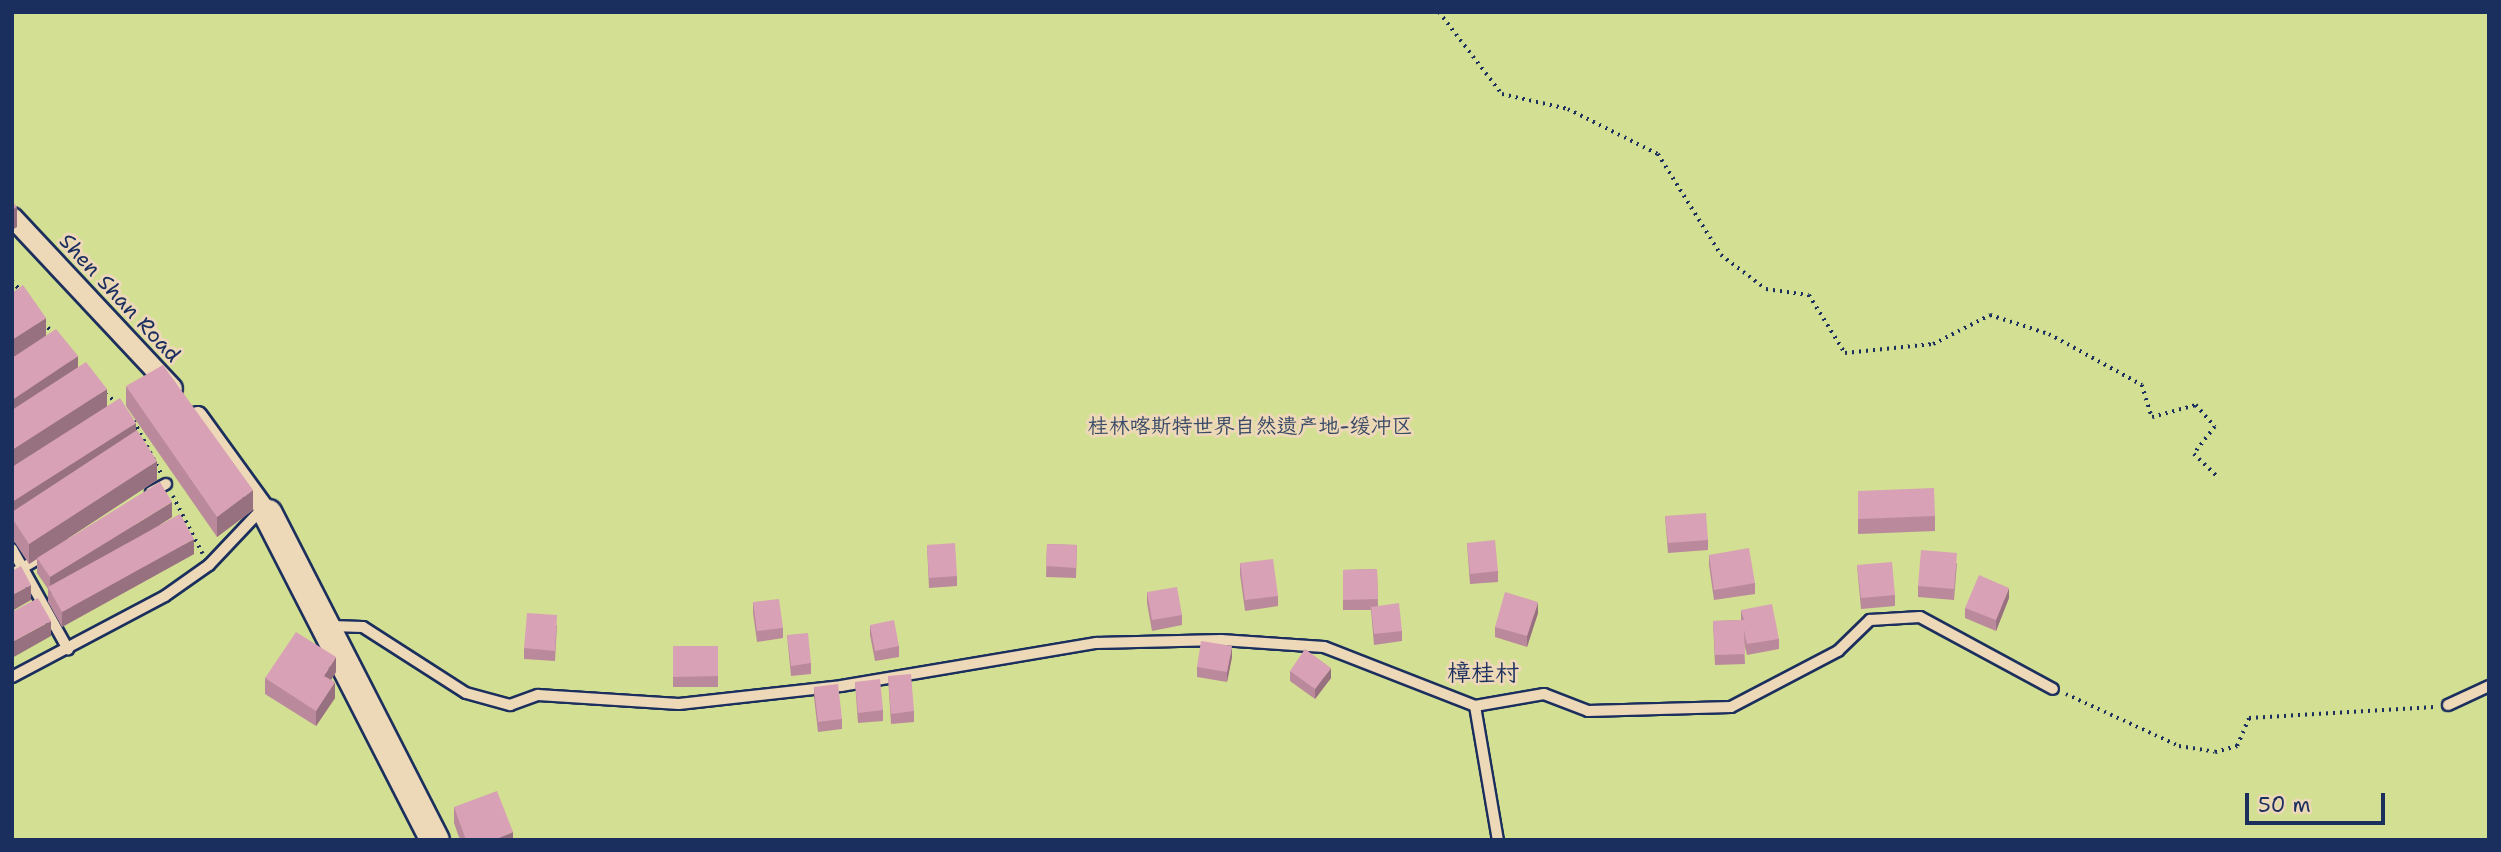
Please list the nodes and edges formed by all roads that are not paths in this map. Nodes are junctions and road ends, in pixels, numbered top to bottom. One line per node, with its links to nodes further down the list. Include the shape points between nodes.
1 (15, 227): 4 (street, Shen Shan Road, via 158,380)
2 (166, 484): 3 (lane)
3 (142, 498)
4 (266, 511): 9 (main road); 10 (lane, via 209,565)
5 (59, 547): 7 (lane)
6 (12, 549): 7 (lane)
7 (23, 568): 8 (lane); 10 (lane)
8 (12, 575)
9 (324, 626): 15 (lane, via 363,627 466,693 510,705 538,695 679,704 855,684 1096,643 1221,640 1324,648); 16 (main road)
10 (68, 649): 11 (lane)
11 (12, 677)
12 (2489, 686): 14 (lane)
13 (2053, 689): 15 (lane, via 1920,617 1870,620 1838,651 1731,707 1588,711 1544,694)
14 (2448, 705)
15 (1475, 706): 17 (lane)
16 (435, 840)
17 (1498, 840)

